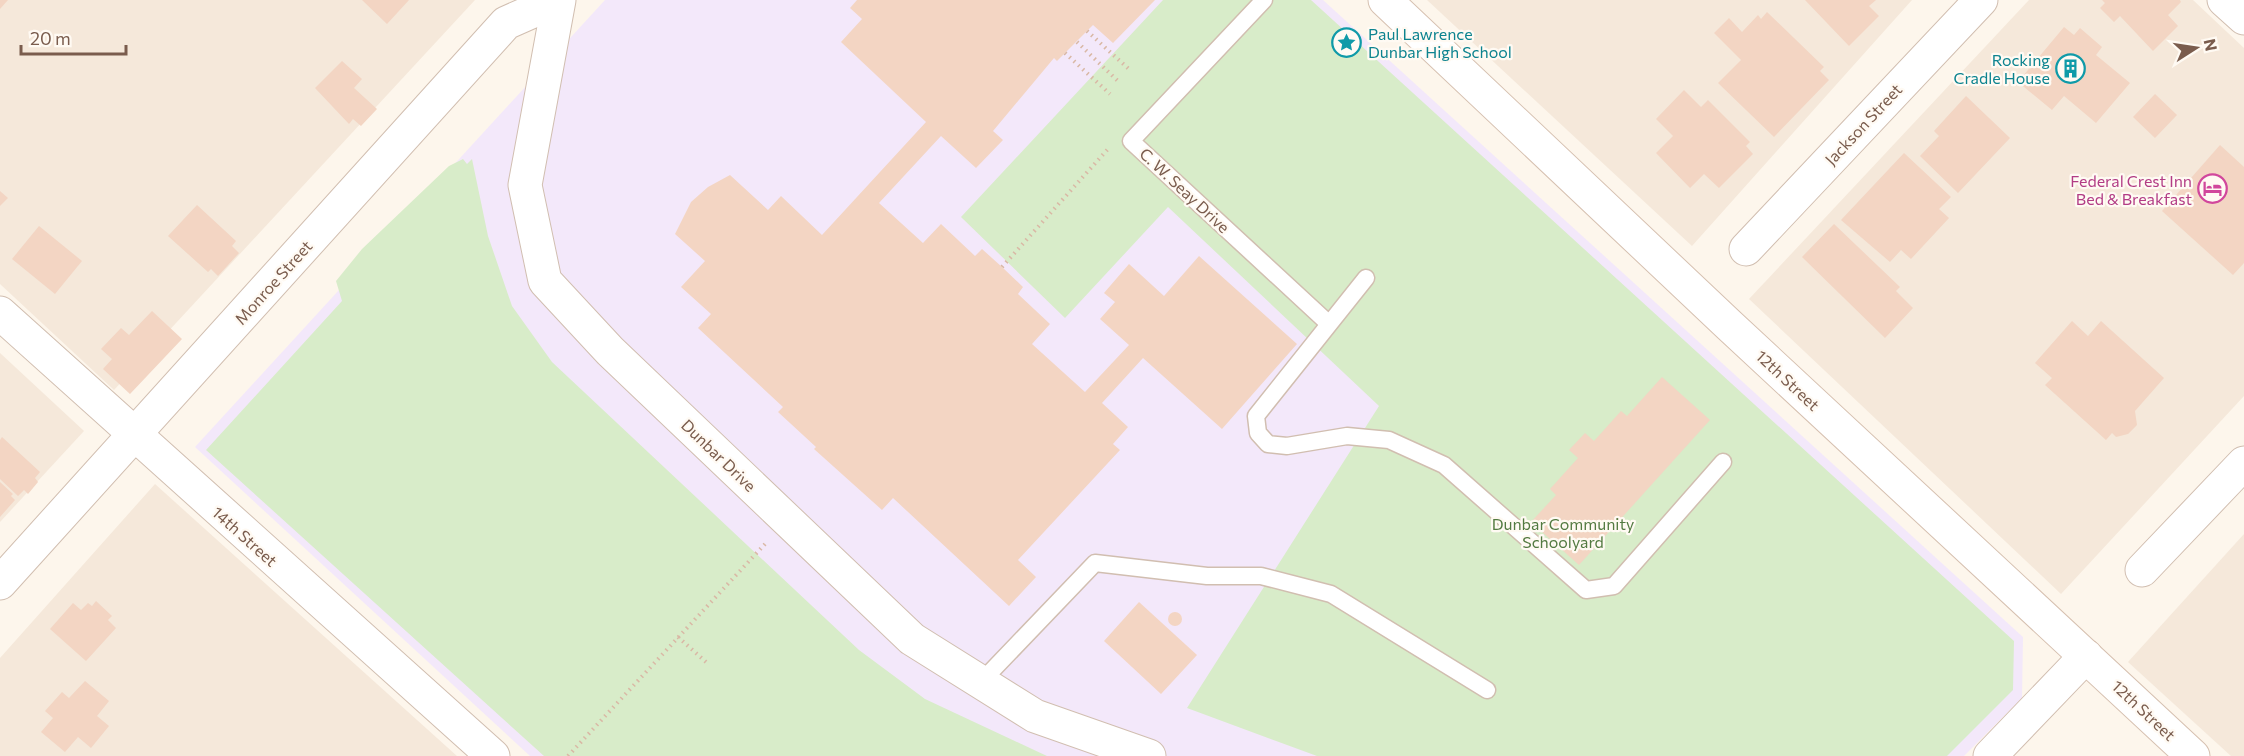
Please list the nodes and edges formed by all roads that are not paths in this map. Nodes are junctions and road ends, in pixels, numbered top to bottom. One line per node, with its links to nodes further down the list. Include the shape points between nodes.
1 (559, 0): 11 (street, Monroe Street, via 506,23); 17 (street, Dunbar Drive, via 525,185 545,281 610,351 912,639)
2 (1264, 0): 10 (lane, C. W. Seay Drive, via 1131,141)
3 (1385, 0): 16 (street, 12th Street)
4 (1981, 0): 7 (street, Jackson Street)
5 (2224, 0): 6 (street)
6 (2244, 18)
7 (1746, 249)
8 (1366, 278): 10 (lane)
9 (0, 313): 11 (street, 14th Street)
10 (1328, 323): 12 (lane, via 1257,416 1258,433 1268,444 1287,446 1347,436 1389,440 1408,448 1444,465 1586,590 1614,586)
11 (134, 436): 15 (street, Monroe Street); 19 (street, 14th Street)
12 (1723, 462)
13 (2244, 463): 14 (street)
14 (2142, 570)
15 (0, 583)
16 (2086, 656): 21 (street); 22 (street, 12th Street)
17 (981, 682): 18 (lane, via 1095,562 1207,576 1261,576 1331,594); 20 (street, Dunbar Drive, via 1035,716)
18 (1487, 690)
19 (493, 756)
20 (1149, 756)
21 (1990, 756)
22 (2193, 756)

